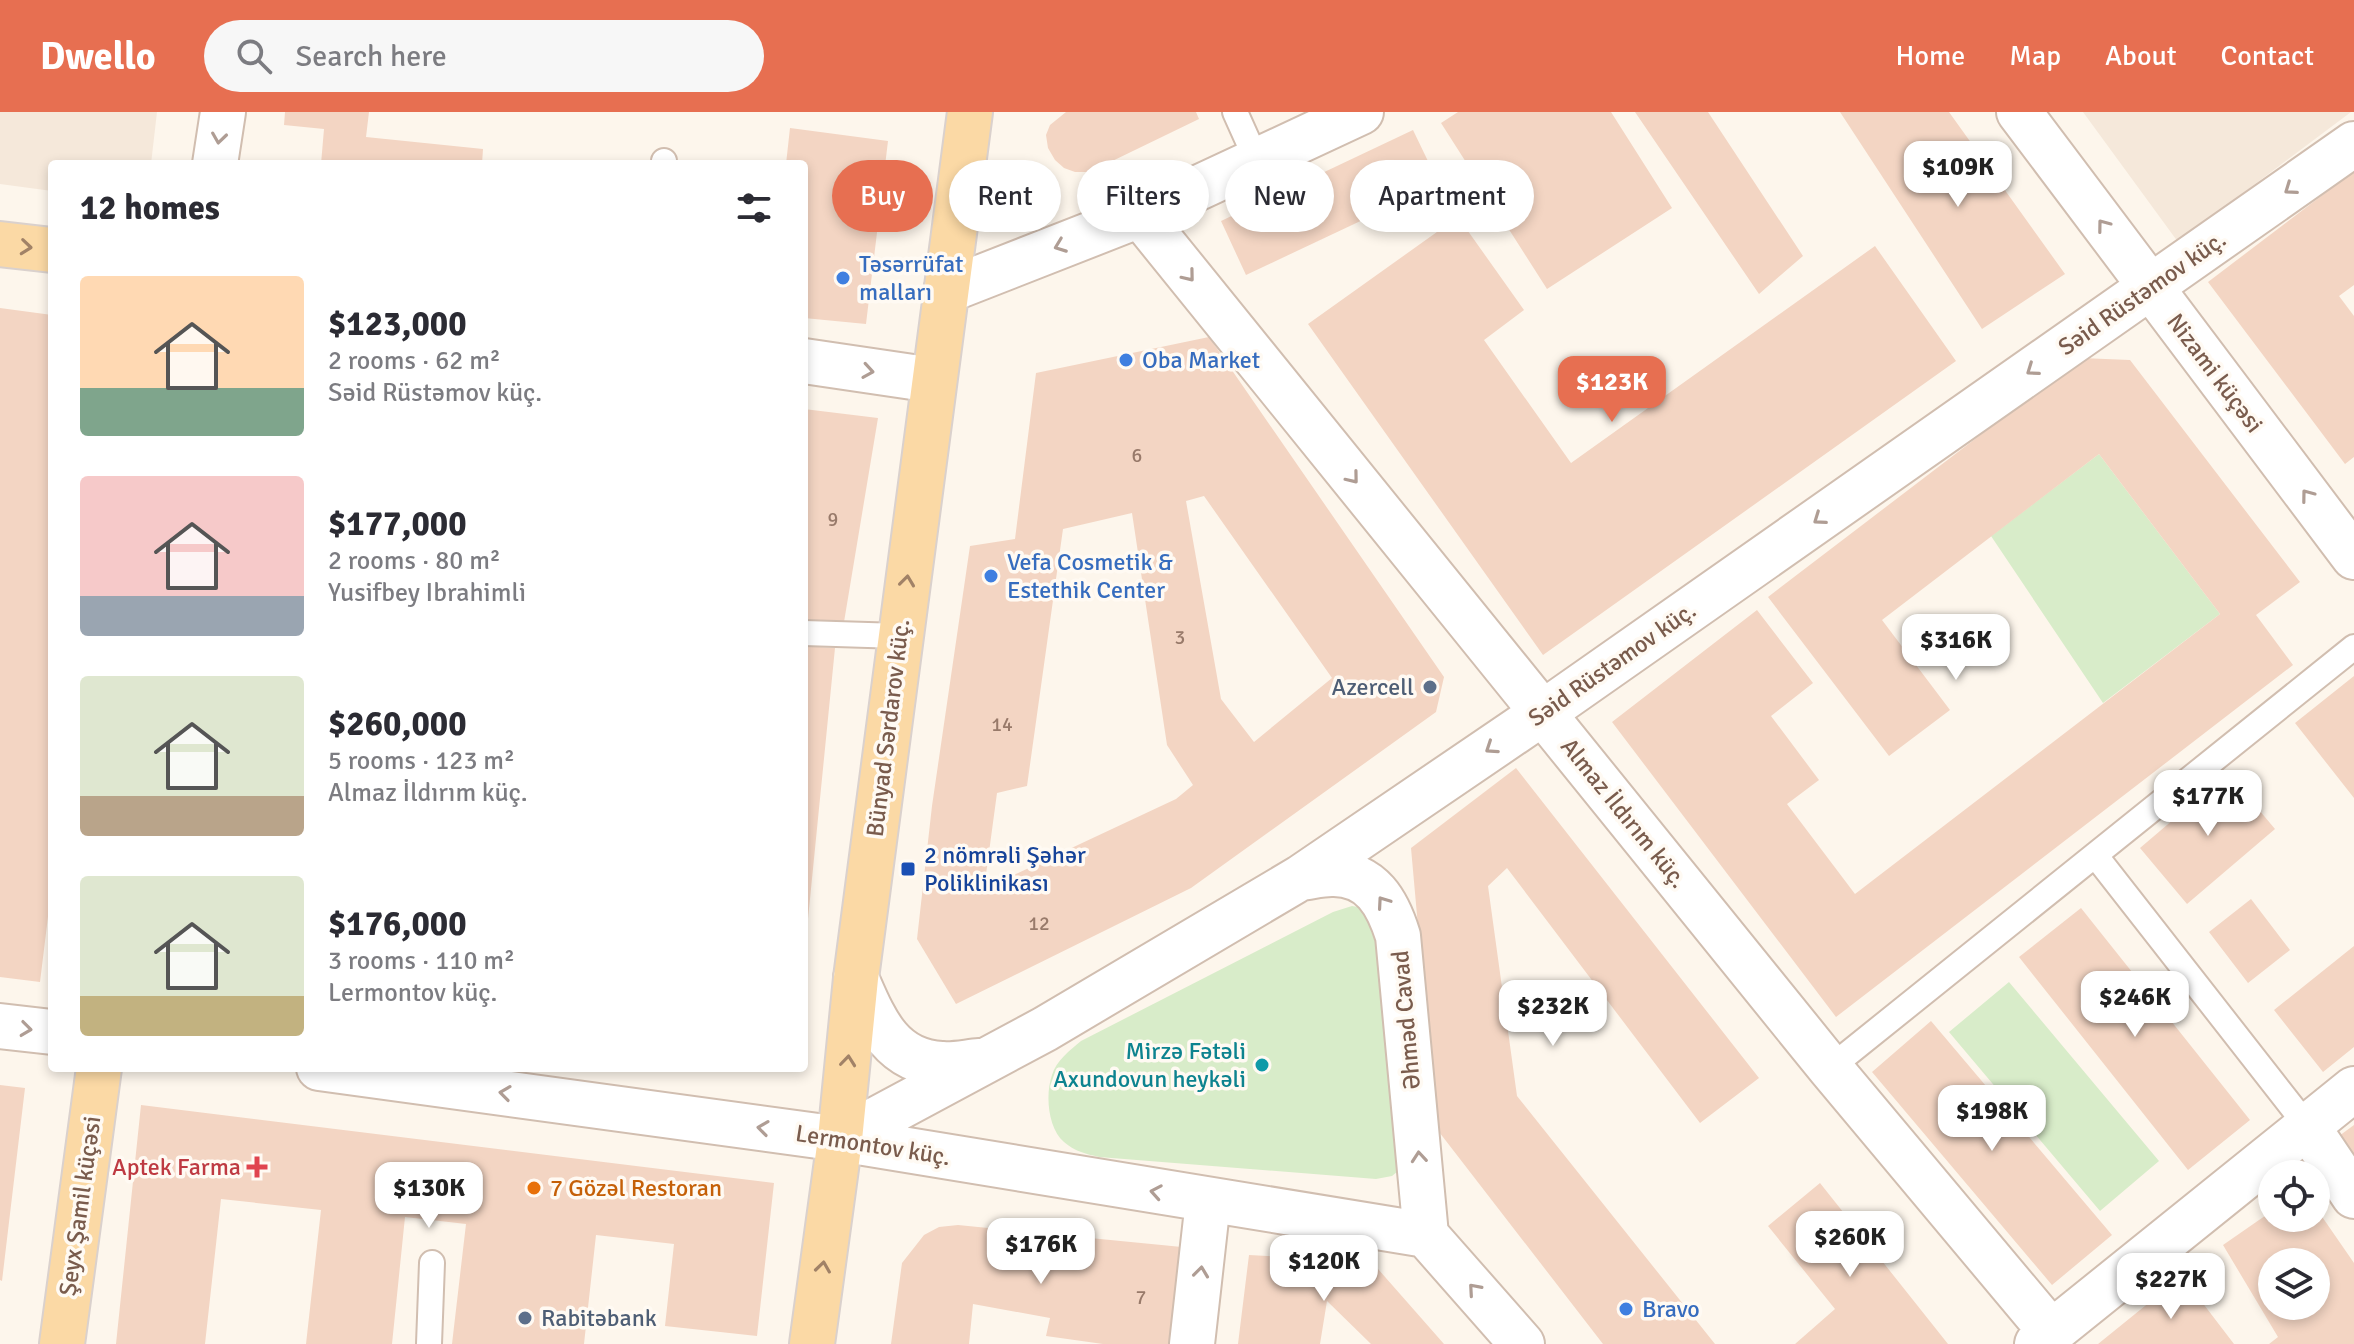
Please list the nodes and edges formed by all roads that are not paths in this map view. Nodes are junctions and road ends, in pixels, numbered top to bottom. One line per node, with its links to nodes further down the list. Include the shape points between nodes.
1 (223, 112): 7 (street, one-way to 7)
2 (970, 112): 15 (main road, Bünyad Sərdarov küç.)
3 (1235, 112): 8 (lane)
4 (1361, 112): 9 (street)
5 (2019, 112): 14 (street, Nizami küçəsi, one-way to 5)
6 (2354, 144): 14 (street, Səid Rüstəmov küç., one-way to 14)
7 (216, 160)
8 (1257, 160)
9 (1259, 160)
10 (1097, 232): 15 (street, one-way to 15)
11 (1154, 232): 22 (street, Almaz İldırım küç., one-way to 22)
12 (0, 244): 13 (main road, one-way to 13)
13 (48, 250)
14 (2150, 287): 18 (street, Nizami küçəsi, one-way to 14); 22 (street, Səid Rüstəmov küç., one-way to 22)
15 (946, 291): 17 (main road, Bünyad Sərdarov küç.)
16 (808, 362): 17 (street, one-way to 17)
17 (933, 380): 20 (main road, Bünyad Sərdarov küç., one-way to 17)
18 (2354, 557)
19 (808, 633): 20 (lane)
20 (900, 636): 25 (main road, Bünyad Sərdarov küç.)
21 (2354, 647): 23 (lane)
22 (1544, 712): 24 (street, Səid Rüstəmov küç., one-way to 24); 29 (street, Almaz İldırım küç.)
23 (2095, 855): 29 (lane); 33 (lane)
24 (1300, 878): 28 (street, Səid Rüstəmov küç.); 37 (street, Əhməd Cavad, one-way to 24, via 1398,936 1389,908 1356,879 1335,874)
25 (856, 978): 28 (street, via 888,1041 914,1059 941,1064); 34 (main road, Bünyad Sərdarov küç., one-way to 25)
26 (0, 1026): 27 (street, one-way to 27)
27 (48, 1032)
28 (986, 1061): 34 (street, Səid Rüstəmov küç.)
29 (1830, 1068): 39 (street, Almaz İldırım küç.)
30 (98, 1072): 40 (main road, Şeyx Şamil küçəsi)
31 (348, 1072): 34 (street, Lermontov küç., one-way to 31)
32 (2354, 1089): 33 (street)
33 (2307, 1126): 35 (street); 39 (street)
34 (840, 1139): 36 (street, Lermontov küç., one-way to 34); 42 (main road, Bünyad Sərdarov küç., one-way to 34)
35 (2354, 1196)
36 (1208, 1201): 37 (street, Lermontov küç.); 43 (street, one-way to 36)
37 (1426, 1235): 44 (street, one-way to 37)
38 (432, 1263): 41 (lane)
39 (2044, 1338)
40 (62, 1344)
41 (429, 1344)
42 (812, 1344)
43 (1192, 1344)
44 (1522, 1344)

